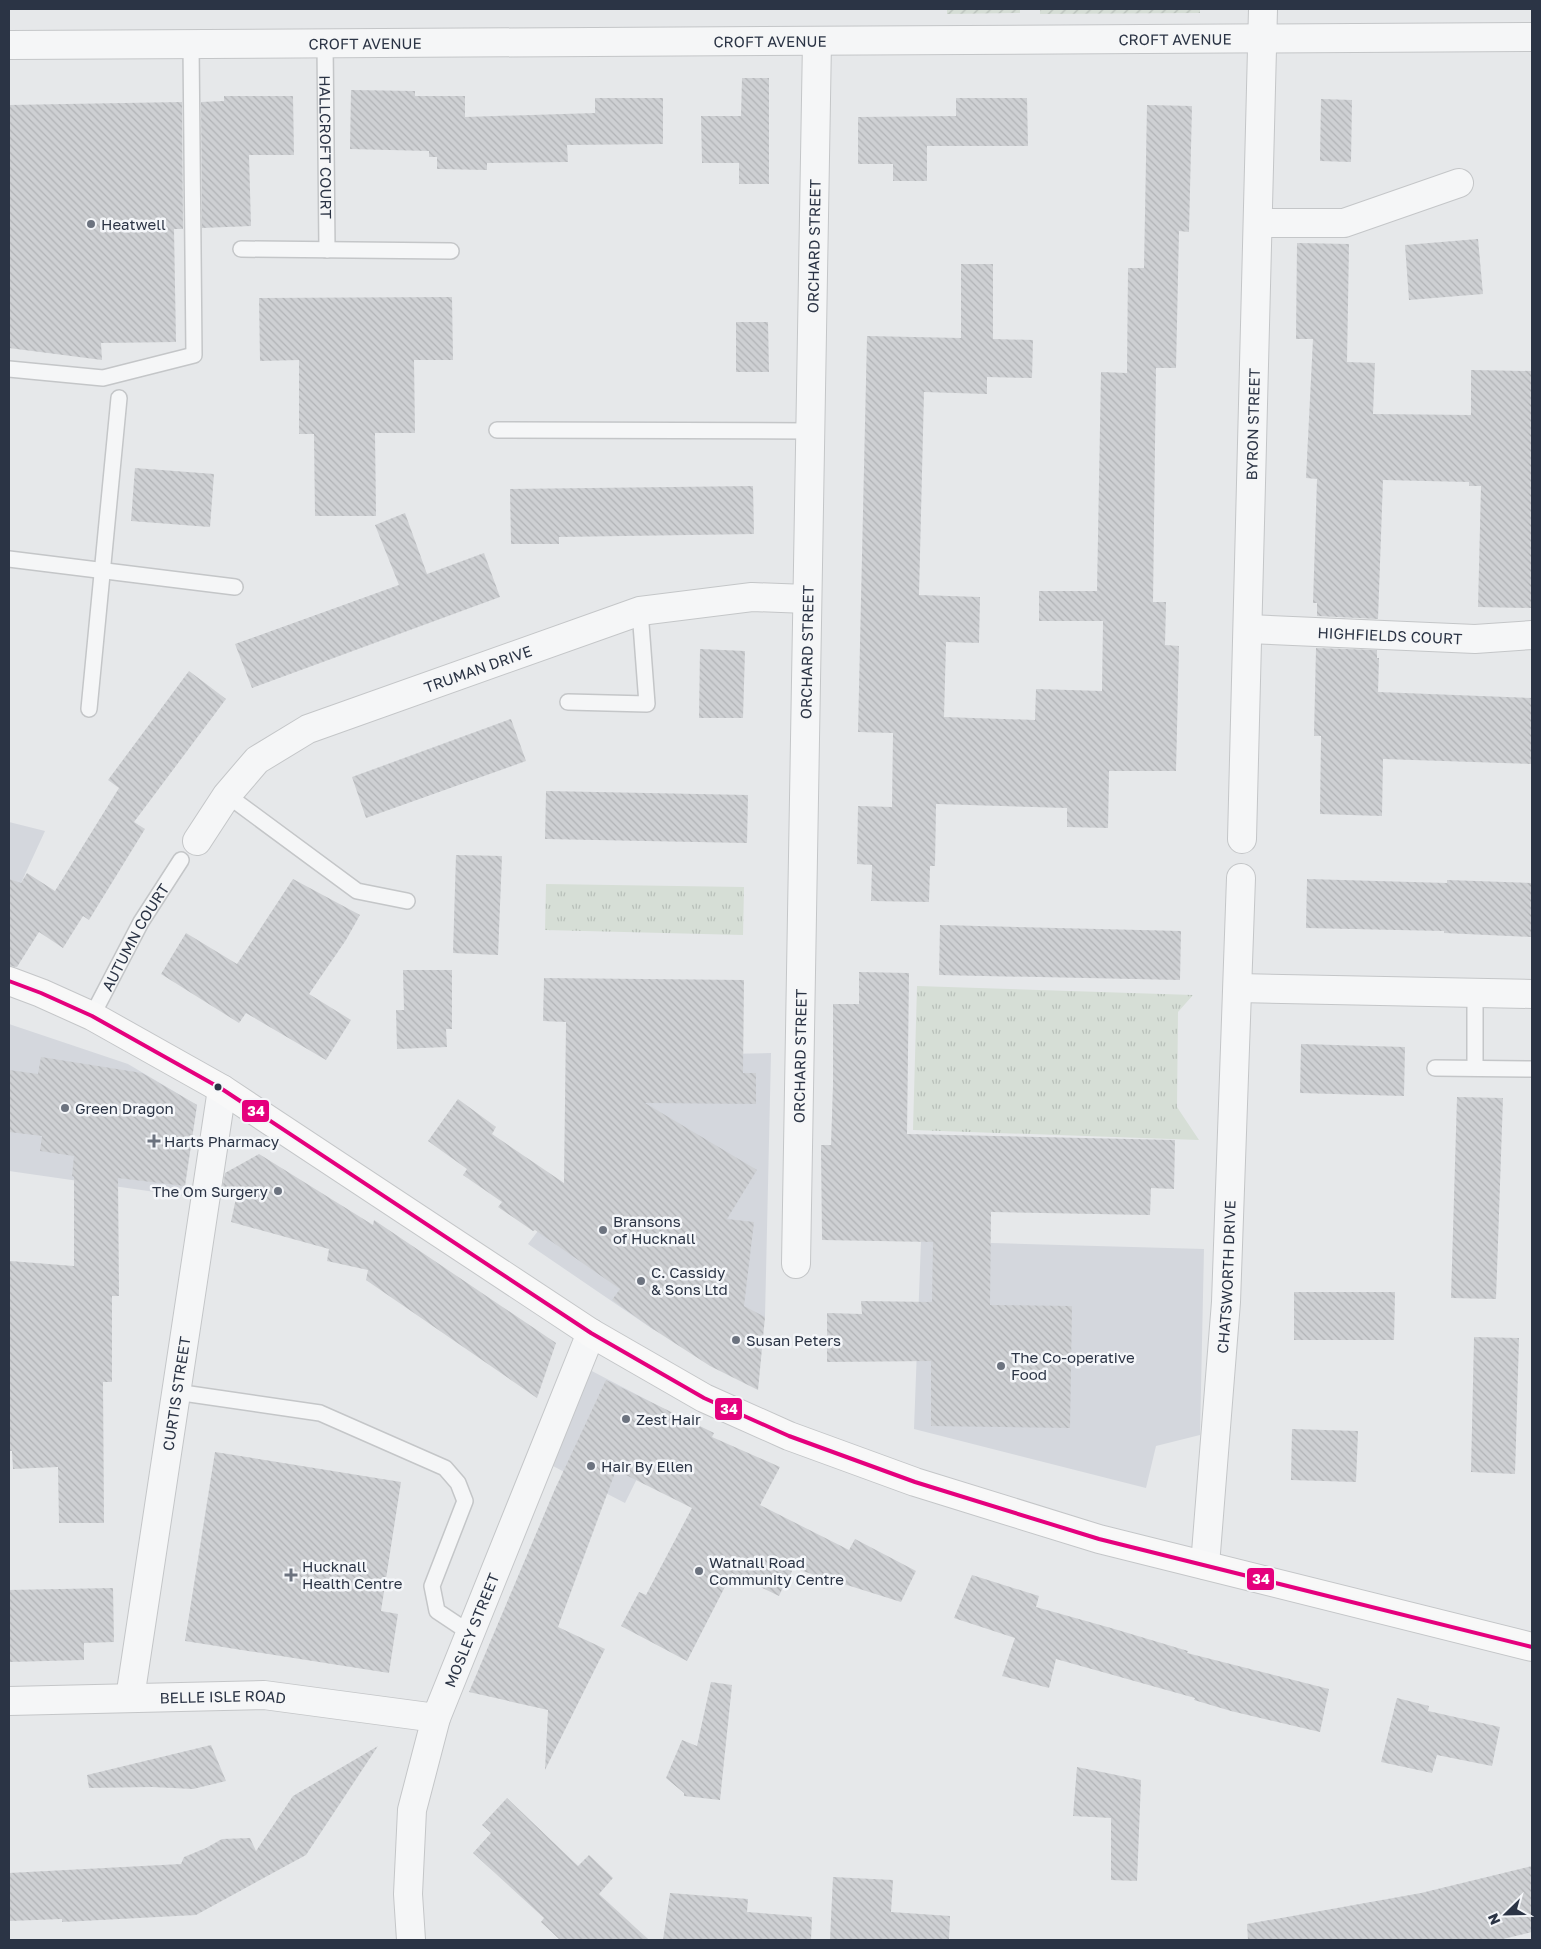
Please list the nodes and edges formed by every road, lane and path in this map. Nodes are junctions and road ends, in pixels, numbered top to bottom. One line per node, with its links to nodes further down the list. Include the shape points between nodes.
1 (1263, 9): 3 (street, BYRON STREET)
2 (1532, 37): 3 (street, CROFT AVENUE)
3 (1262, 39): 4 (street, CROFT AVENUE); 9 (street, BYRON STREET)
4 (817, 41): 5 (street, CROFT AVENUE); 16 (street, ORCHARD STREET)
5 (324, 43): 7 (street, CROFT AVENUE); 11 (lane, HALLCROFT COURT)
6 (9, 44): 7 (street, CROFT AVENUE)
7 (191, 44): 13 (lane, via 194,355 104,378)
8 (1459, 183): 9 (street, via 1344,224)
9 (1258, 224): 22 (street, BYRON STREET)
10 (241, 249): 11 (lane)
11 (326, 250): 12 (lane)
12 (451, 251)
13 (9, 369)
14 (119, 398): 18 (lane)
15 (497, 430): 16 (lane)
16 (810, 431): 20 (street, ORCHARD STREET)
17 (9, 559): 18 (lane)
18 (102, 571): 19 (lane); 25 (lane)
19 (235, 587)
20 (807, 599): 21 (street, TRUMAN DRIVE, via 752,597); 40 (street, ORCHARD STREET)
21 (640, 611): 24 (lane, via 647,704); 26 (street, TRUMAN DRIVE, via 308,729 258,760)
22 (1248, 629): 23 (street, HIGHFIELDS COURT, via 1475,639); 27 (street, BYRON STREET)
23 (1532, 635)
24 (568, 702)
25 (89, 709)
26 (227, 794): 28 (street, TRUMAN DRIVE); 30 (lane, via 356,891)
27 (1242, 838)
28 (189, 851): 35 (lane, AUTUMN COURT, via 142,922)
29 (1241, 878): 32 (street, CHATSWORTH DRIVE)
30 (407, 901)
31 (9, 981): 35 (main road)
32 (1238, 988): 33 (street); 43 (street, CHATSWORTH DRIVE, via 1226,1302)
33 (1475, 993): 34 (street); 37 (lane)
34 (1532, 994)
35 (92, 1016): 39 (main road)
36 (1435, 1068): 37 (lane)
37 (1475, 1068): 38 (lane)
38 (1532, 1069)
39 (222, 1089): 41 (main road); 42 (street, CURTIS STREET)
40 (796, 1264)
41 (591, 1333): 43 (main road, via 704,1398 789,1436 915,1482 1099,1539); 44 (street, MOSLEY STREET)
42 (176, 1392): 44 (lane, via 320,1413 445,1468 458,1483 465,1501 432,1586 437,1611); 46 (street, CURTIS STREET)
43 (1205, 1565): 45 (main road)
44 (470, 1633): 48 (street, MOSLEY STREET)
45 (1532, 1647)
46 (130, 1698): 47 (street, BELLE ISLE ROAD); 48 (street, BELLE ISLE ROAD, via 264,1695)
47 (9, 1701)
48 (436, 1718): 49 (street, MOSLEY STREET, via 412,1810 408,1894)
49 (411, 1940)

